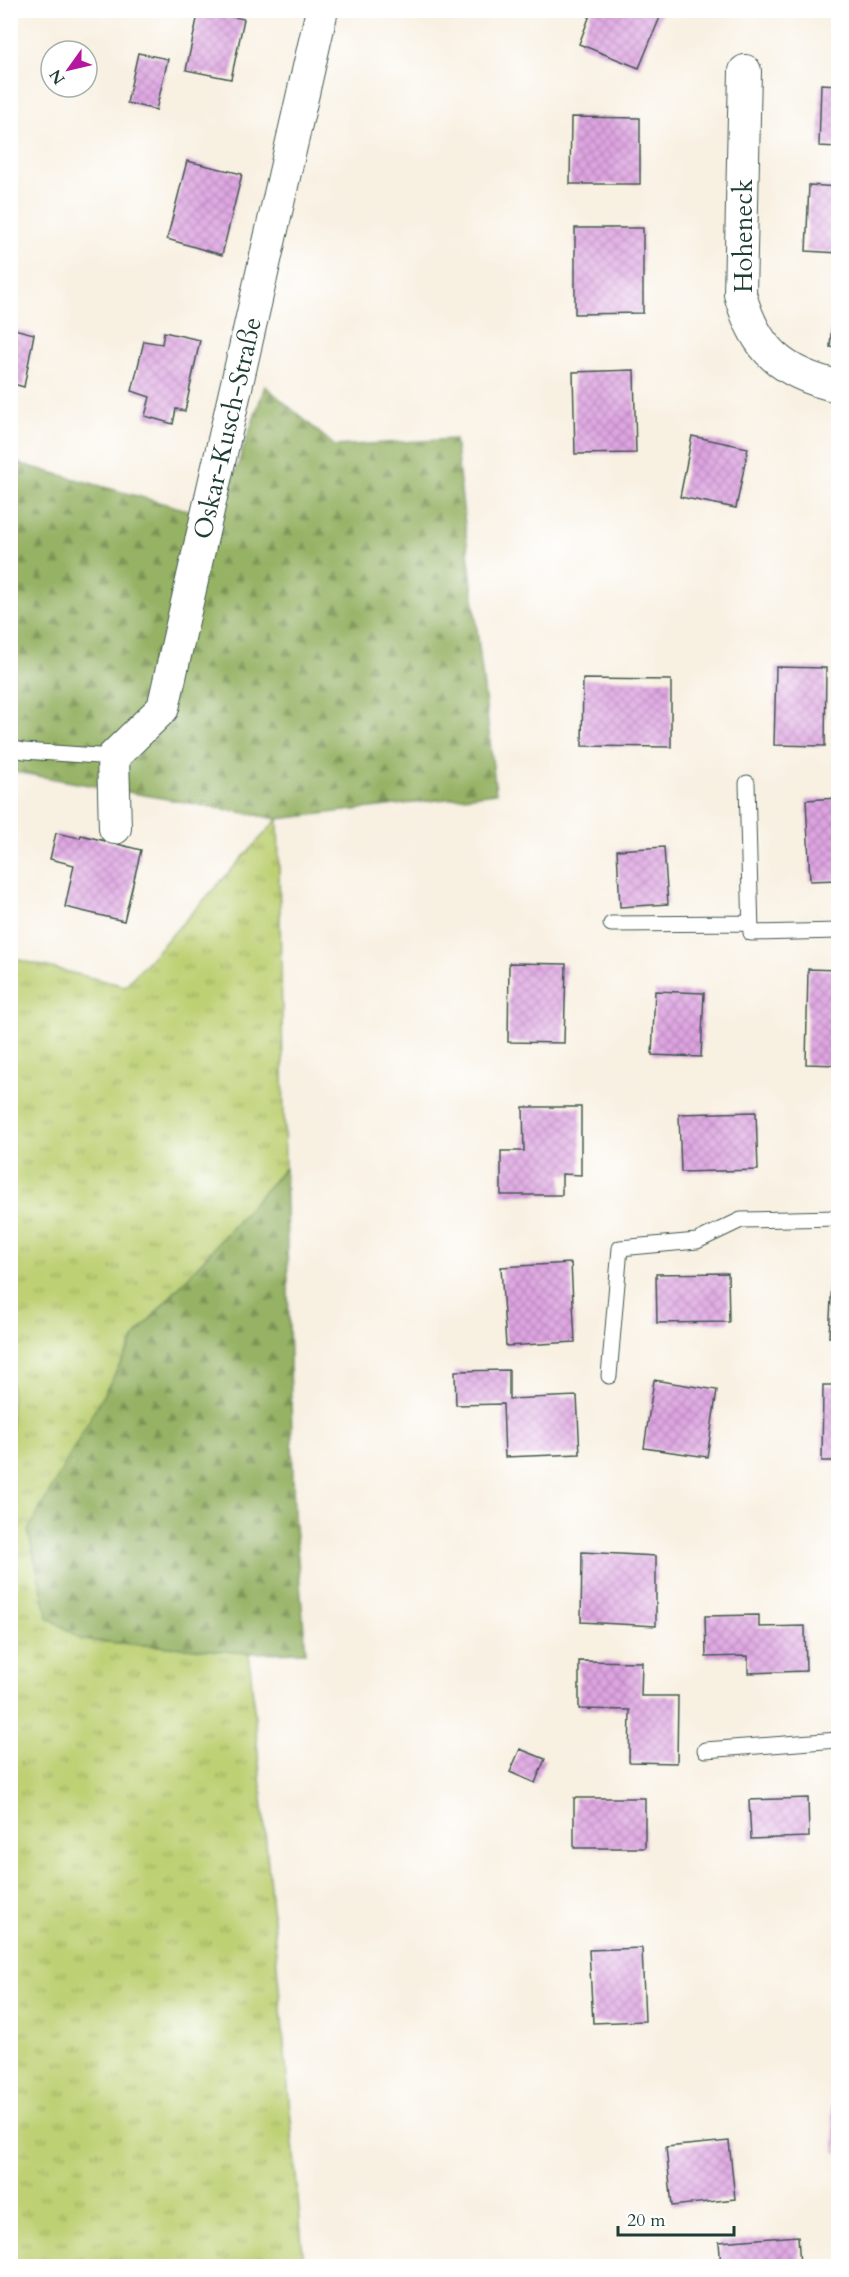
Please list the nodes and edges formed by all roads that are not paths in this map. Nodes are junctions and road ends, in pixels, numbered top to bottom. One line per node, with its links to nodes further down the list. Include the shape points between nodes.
1 (322, 10): 5 (street, Oskar-Kusch-Straße, via 163,708)
2 (745, 71): 3 (street, Hoheneck, via 740,294 747,320 785,367)
3 (838, 386)
4 (10, 748): 5 (lane)
5 (113, 758): 7 (street)
6 (747, 783): 8 (lane)
7 (115, 828)
8 (750, 923): 9 (lane); 10 (lane, via 751,933)
9 (611, 924)
10 (838, 931)
11 (838, 1218): 12 (lane, via 741,1220 698,1240 620,1248)
12 (609, 1376)
13 (838, 1740): 14 (lane)
14 (705, 1750)

